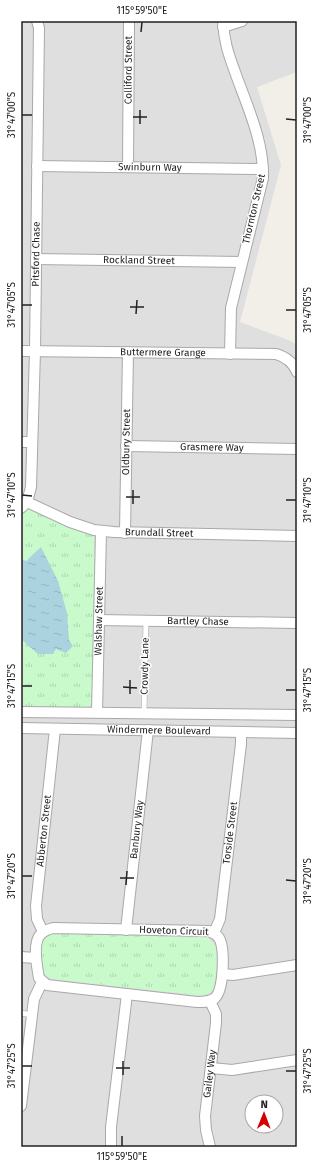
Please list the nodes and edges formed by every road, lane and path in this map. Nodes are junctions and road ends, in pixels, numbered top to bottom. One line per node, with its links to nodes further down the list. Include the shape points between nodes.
1 (37, 21): 5 (street, Pitsford Chase)
2 (129, 21): 6 (street, Colliford Street)
3 (242, 21): 4 (street)
4 (223, 24): 7 (street, Thornton Street, via 224,42 261,146)
5 (37, 166): 6 (street, Swinburn Way); 8 (street, Pitsford Chase)
6 (128, 167): 7 (street, Swinburn Way)
7 (263, 169): 9 (street, Thornton Street)
8 (36, 259): 9 (street, Rockland Street); 11 (street, Pitsford Chase)
9 (242, 262): 13 (street, Thornton Street, via 231,308)
10 (21, 351): 11 (street, Buttermere Grange)
11 (35, 351): 12 (street, Buttermere Grange); 16 (street, Pitsford Chase)
12 (128, 352): 13 (street, Buttermere Grange); 17 (street, Oldbury Street)
13 (230, 354): 14 (street, Buttermere Grange, via 276,354 289,360)
14 (297, 372)
15 (21, 442): 16 (street)
16 (32, 442): 19 (street, Pitsford Chase, via 31,487)
17 (126, 446): 18 (street, Grasmere Way); 21 (street, Oldbury Street)
18 (297, 449)
19 (24, 505): 20 (street, Brundall Street)
20 (101, 531): 21 (street, Brundall Street); 23 (street, Walshaw Street)
21 (125, 533): 22 (street, Brundall Street)
22 (297, 536)
23 (99, 620): 24 (street, Bartley Chase); 27 (street, Walshaw Street)
24 (146, 620): 25 (street, Bartley Chase); 28 (lane, Crowdy Lane)
25 (297, 623)
26 (21, 712): 27 (street, Windermere Boulevard)
27 (98, 712): 28 (street, Windermere Boulevard)
28 (144, 713): 29 (street, Windermere Boulevard)
29 (297, 715)
30 (21, 728): 31 (street, Windermere Boulevard)
31 (55, 729): 32 (street, Windermere Boulevard); 36 (street, Abberton Street, via 36,906)
32 (148, 730): 33 (street, Windermere Boulevard); 35 (street, Banbury Way)
33 (241, 732): 34 (street, Windermere Boulevard); 37 (street, Torside Street, via 220,919)
34 (297, 733)
35 (126, 930): 36 (street, Hoveton Circuit, via 52,928); 37 (street, Hoveton Circuit)
36 (43, 932): 39 (street, via 36,941)
37 (214, 933): 41 (street, Hoveton Circuit, via 220,939 222,948)
38 (21, 957): 39 (street)
39 (36, 958): 42 (street)
40 (297, 964): 41 (street, via 233,975)
41 (223, 974): 44 (street, Hoveton Circuit, via 219,992 216,998)
42 (42, 982): 43 (street, via 52,986); 46 (street, via 34,998)
43 (127, 994): 44 (street, via 198,1002); 51 (street, via 111,1127)
44 (210, 1001): 48 (street, Gailey Way, via 216,1014)
45 (21, 1013): 46 (lane)
46 (32, 1015): 49 (street)
47 (297, 1060): 48 (street, via 232,1070)
48 (211, 1068): 52 (street, Gailey Way, via 205,1116)
49 (22, 1092): 50 (street)
50 (21, 1106)
51 (111, 1147)
52 (210, 1147)

